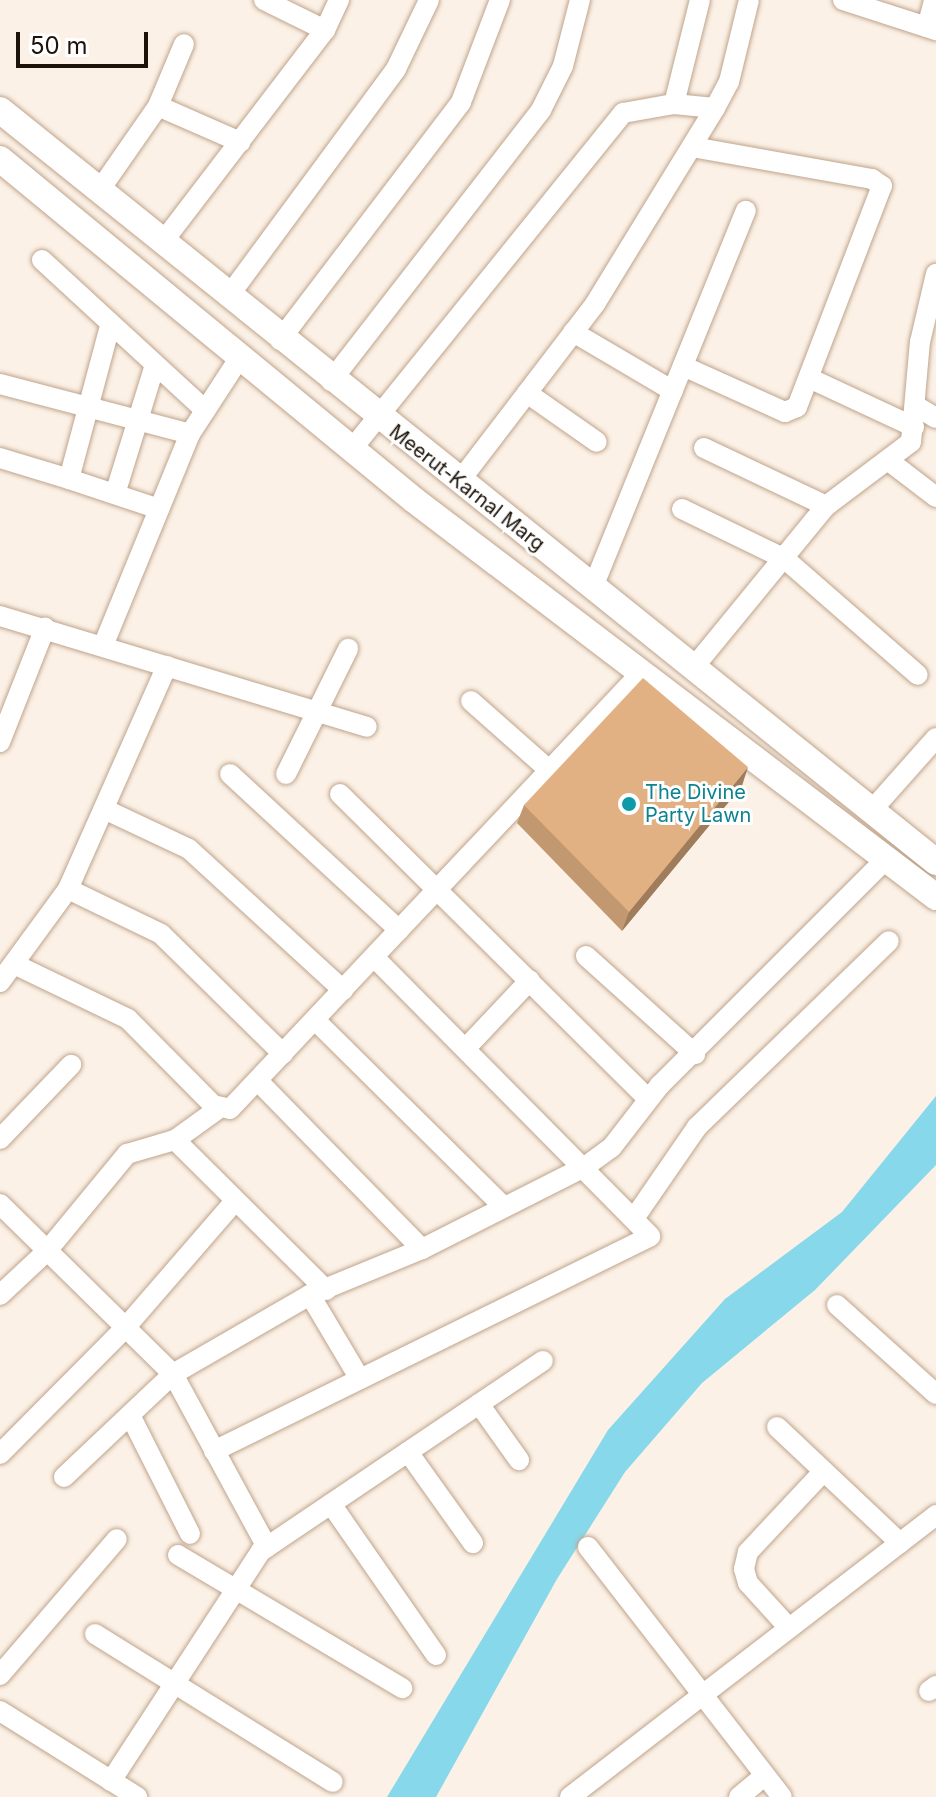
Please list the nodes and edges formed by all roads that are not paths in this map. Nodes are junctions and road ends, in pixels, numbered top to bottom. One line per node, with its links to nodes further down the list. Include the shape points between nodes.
1 (264, 0): 11 (street)
2 (339, 0): 11 (street)
3 (429, 0): 25 (street, via 396,69)
4 (500, 0): 28 (street, via 461,102)
5 (580, 0): 33 (street, via 563,66 541,110)
6 (700, 0): 13 (street)
7 (749, 0): 15 (street, via 729,82)
8 (843, 0): 10 (street)
9 (934, 0): 10 (street)
10 (932, 28)
11 (325, 30): 17 (street)
12 (184, 44): 14 (street)
13 (674, 104): 15 (street); 42 (street, via 631,109 616,119)
14 (158, 106): 17 (street); 20 (street)
15 (715, 108): 18 (street)
16 (0, 110): 20 (street, Meerut-Karnal Marg)
17 (240, 142): 22 (street)
18 (692, 147): 27 (street); 32 (street, via 872,179 882,186)
19 (0, 159): 29 (street, Meerut-Karnal Marg)
20 (99, 191): 22 (street, Meerut-Karnal Marg)
21 (746, 211): 31 (street)
22 (162, 243): 25 (street, Meerut-Karnal Marg)
23 (42, 260): 26 (street)
24 (936, 274): 36 (street, via 920,342)
25 (228, 297): 28 (street, Meerut-Karnal Marg)
26 (110, 326): 30 (street); 38 (street)
27 (573, 332): 35 (street); 37 (street)
28 (280, 340): 33 (street, Meerut-Karnal Marg)
29 (240, 357): 39 (street); 47 (street, Meerut-Karnal Marg)
30 (155, 365): 39 (street); 41 (street)
31 (683, 366): 32 (street, via 785,412 797,407); 35 (street)
32 (809, 378): 43 (street)
33 (331, 381): 42 (street, Meerut-Karnal Marg)
34 (0, 384): 38 (street)
35 (673, 391): 58 (street)
36 (923, 392): 40 (street); 43 (street)
37 (527, 393): 45 (street); 51 (street)
38 (88, 407): 41 (street); 50 (street)
39 (205, 410): 44 (street)
40 (936, 418)
41 (138, 420): 44 (street); 52 (street)
42 (380, 420): 47 (street); 51 (street, Meerut-Karnal Marg)
43 (914, 427): 49 (street, via 911,442)
44 (190, 434): 55 (street)
45 (597, 442)
46 (704, 448): 54 (street)
47 (352, 449): 65 (street, Meerut-Karnal Marg)
48 (0, 458): 50 (street)
49 (889, 461): 53 (street); 54 (street)
50 (69, 479): 52 (street)
51 (459, 482): 58 (street, Meerut-Karnal Marg)
52 (115, 494): 55 (street)
53 (936, 497)
54 (826, 506): 57 (street)
55 (159, 509): 61 (street)
56 (682, 509): 57 (street)
57 (785, 559): 64 (street); 66 (street)
58 (593, 587): 64 (street, Meerut-Karnal Marg)
59 (0, 616): 60 (street)
60 (45, 628): 61 (street); 72 (street)
61 (103, 646): 63 (street)
62 (348, 649): 70 (street)
63 (167, 666): 70 (street); 78 (street)
64 (694, 667): 67 (street, Meerut-Karnal Marg)
65 (641, 673): 69 (street, Meerut-Karnal Marg); 74 (street)
66 (918, 675)
67 (716, 684): 69 (street); 79 (street, Meerut-Karnal Marg)
68 (471, 701): 74 (street)
69 (690, 710): 80 (street, Meerut-Karnal Marg)
70 (318, 712): 71 (street); 76 (street)
71 (367, 727)
72 (1, 737)
73 (936, 738): 79 (street)
74 (549, 770): 83 (street)
75 (230, 774): 85 (street)
76 (286, 774)
77 (340, 794): 83 (street)
78 (104, 809): 82 (street); 92 (street, via 189,849)
79 (873, 809): 81 (street, Meerut-Karnal Marg)
80 (886, 859): 84 (street, Meerut-Karnal Marg); 96 (street)
81 (936, 862)
82 (68, 889): 89 (street); 95 (street, via 161,934)
83 (437, 889): 85 (street); 90 (street)
84 (936, 897)
85 (399, 930): 88 (street)
86 (889, 941): 107 (street, via 697,1127)
87 (586, 956): 96 (street)
88 (374, 957): 92 (street); 94 (street)
89 (16, 965): 91 (street); 100 (street, via 128,1019)
90 (530, 980): 94 (street); 99 (street)
91 (0, 982)
92 (343, 990): 93 (street)
93 (315, 1020): 95 (street); 106 (street)
94 (466, 1048): 103 (street)
95 (283, 1054): 98 (street)
96 (695, 1054): 99 (street)
97 (71, 1065): 101 (street)
98 (258, 1081): 100 (street, via 233,1108); 108 (street)
99 (647, 1098): 103 (street, via 627,1131)
100 (218, 1109): 102 (street)
101 (0, 1139)
102 (175, 1140): 104 (street); 109 (street, via 150,1143 127,1154)
103 (586, 1166): 106 (street); 107 (street)
104 (234, 1202): 110 (street); 113 (street)
105 (0, 1204): 109 (street)
106 (504, 1207): 108 (street)
107 (635, 1217): 116 (street, via 649,1231 647,1240)
108 (422, 1249): 110 (street)
109 (47, 1251): 111 (street); 113 (street)
110 (318, 1292): 115 (street); 116 (street)
111 (0, 1295)
112 (837, 1305): 117 (street)
113 (125, 1328): 115 (street); 123 (street)
114 (543, 1361): 118 (street)
115 (173, 1374): 119 (street); 121 (street)
116 (358, 1376): 121 (street)
117 (936, 1394)
118 (479, 1404): 122 (street); 124 (street)
119 (130, 1415): 126 (street); 129 (street)
120 (777, 1427): 125 (street)
121 (214, 1451): 133 (street)
122 (408, 1452): 127 (street); 131 (street)
123 (0, 1454)
124 (519, 1460)
125 (822, 1473): 132 (street); 137 (street, via 748,1552 744,1569 748,1583)
126 (64, 1477)
127 (331, 1504): 133 (street); 139 (street)
128 (936, 1515): 132 (street)
129 (190, 1534)
130 (117, 1539): 140 (street)
131 (473, 1543)
132 (900, 1543): 137 (street)
133 (267, 1547): 136 (street)
134 (588, 1547): 143 (street)
135 (178, 1555): 136 (street)
136 (236, 1589): 141 (street); 142 (street)
137 (789, 1628): 143 (street)
138 (95, 1634): 141 (street)
139 (436, 1655)
140 (0, 1675)
141 (174, 1683): 146 (street); 147 (street)
142 (402, 1688)
143 (701, 1696): 145 (street); 149 (street)
144 (0, 1711): 146 (street)
145 (764, 1776): 150 (street); 151 (street)
146 (111, 1781): 148 (street)
147 (333, 1782)
148 (137, 1797)
149 (570, 1797)
150 (739, 1797)
151 (782, 1797)

